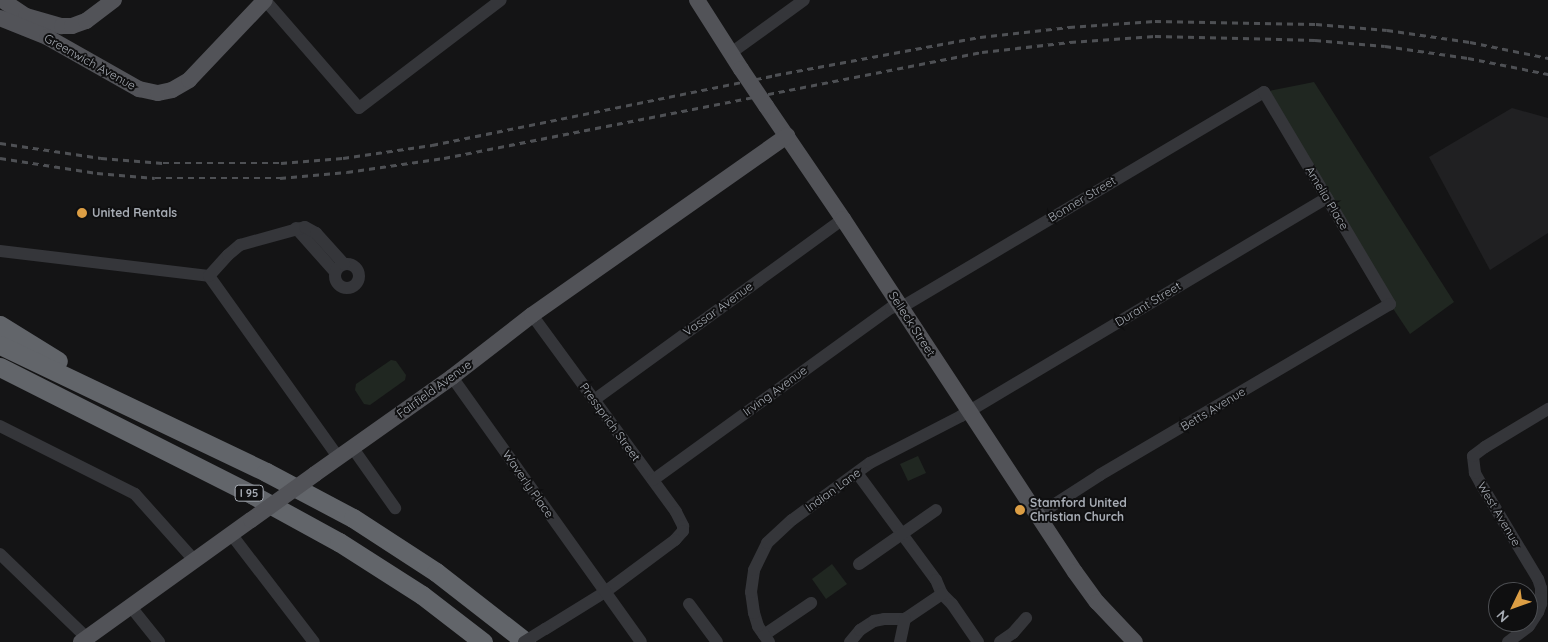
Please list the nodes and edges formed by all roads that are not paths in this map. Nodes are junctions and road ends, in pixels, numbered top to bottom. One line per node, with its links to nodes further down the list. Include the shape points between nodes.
1 (2, 0): 2 (main road, via 33,18 65,26 86,21)
2 (114, 0)
3 (265, 0): 4 (street, via 359,108); 7 (main road, Greenwich Avenue, via 189,80 172,90 158,93 139,89 47,37)
4 (501, 0)
5 (697, 0): 8 (main road, Selleck Street)
6 (804, 0): 8 (street)
7 (0, 18)
8 (731, 53): 10 (main road, Selleck Street, bridge)
9 (1264, 92): 11 (street, Amelia Place); 17 (street, Bonner Street)
10 (787, 136): 12 (main road, Selleck Street); 18 (main road, Fairfield Avenue)
11 (1327, 198): 16 (street, Amelia Place); 25 (street, Durant Street)
12 (843, 219): 17 (main road, Selleck Street); 23 (street, Vassar Avenue)
13 (0, 251): 15 (street)
14 (339, 268): 15 (street, via 316,233 305,227 240,245)
15 (209, 276): 29 (street)
16 (1390, 304): 34 (street, Betts Avenue)
17 (900, 306): 25 (main road, Selleck Street); 31 (street, Irving Avenue, via 891,308 851,336)
18 (532, 315): 22 (main road, Fairfield Avenue); 23 (street, Pressprich Street)
19 (0, 325): 26 (highway)
20 (0, 345): 26 (highway, I 95)
21 (0, 367): 51 (highway, I 95, via 332,538 395,576)
22 (452, 377): 28 (main road, Fairfield Avenue); 40 (street, Waverly Place)
23 (594, 400): 31 (street, Pressprich Street)
24 (1548, 409): 60 (street, West Avenue, via 1473,456 1475,473 1541,588 1538,612 1529,626)
25 (969, 411): 30 (street, Indian Lane, via 896,448); 34 (main road, Selleck Street)
26 (147, 415): 52 (highway, I 95, via 353,518 436,572)
27 (0, 426): 38 (street, via 135,494)
28 (352, 447): 29 (main road, Fairfield Avenue); 32 (street)
29 (338, 457): 35 (main road, Fairfield Avenue, bridge)
30 (856, 473): 36 (street); 47 (street, Indian Lane, via 796,517 767,543 754,570 751,592 754,613)
31 (653, 480): 40 (street, Pressprich Street, via 682,520 684,531)
32 (395, 508)
33 (936, 510): 36 (street)
34 (1038, 515): 59 (main road, Selleck Street, via 1086,588)
35 (231, 534): 38 (main road, Fairfield Avenue); 50 (street)
36 (902, 534): 39 (street); 41 (street, via 936,580)
37 (0, 554): 48 (street)
38 (194, 561): 44 (main road, Fairfield Avenue)
39 (859, 564)
40 (604, 592): 52 (street, bridge); 53 (street, Waverly Place)
41 (942, 594): 46 (street); 57 (street)
42 (811, 603): 47 (street)
43 (690, 604): 54 (street)
44 (131, 607): 48 (main road, Fairfield Avenue); 49 (street)
45 (1026, 618): 58 (street)
46 (905, 619): 55 (street, via 874,621); 56 (street)
47 (767, 639)
48 (84, 640)
49 (159, 642)
50 (314, 642)
51 (483, 642)
52 (526, 642)
53 (641, 642)
54 (717, 642)
55 (850, 642)
56 (900, 642)
57 (978, 642)
58 (1000, 642)
59 (1135, 642)
60 (1508, 642)

